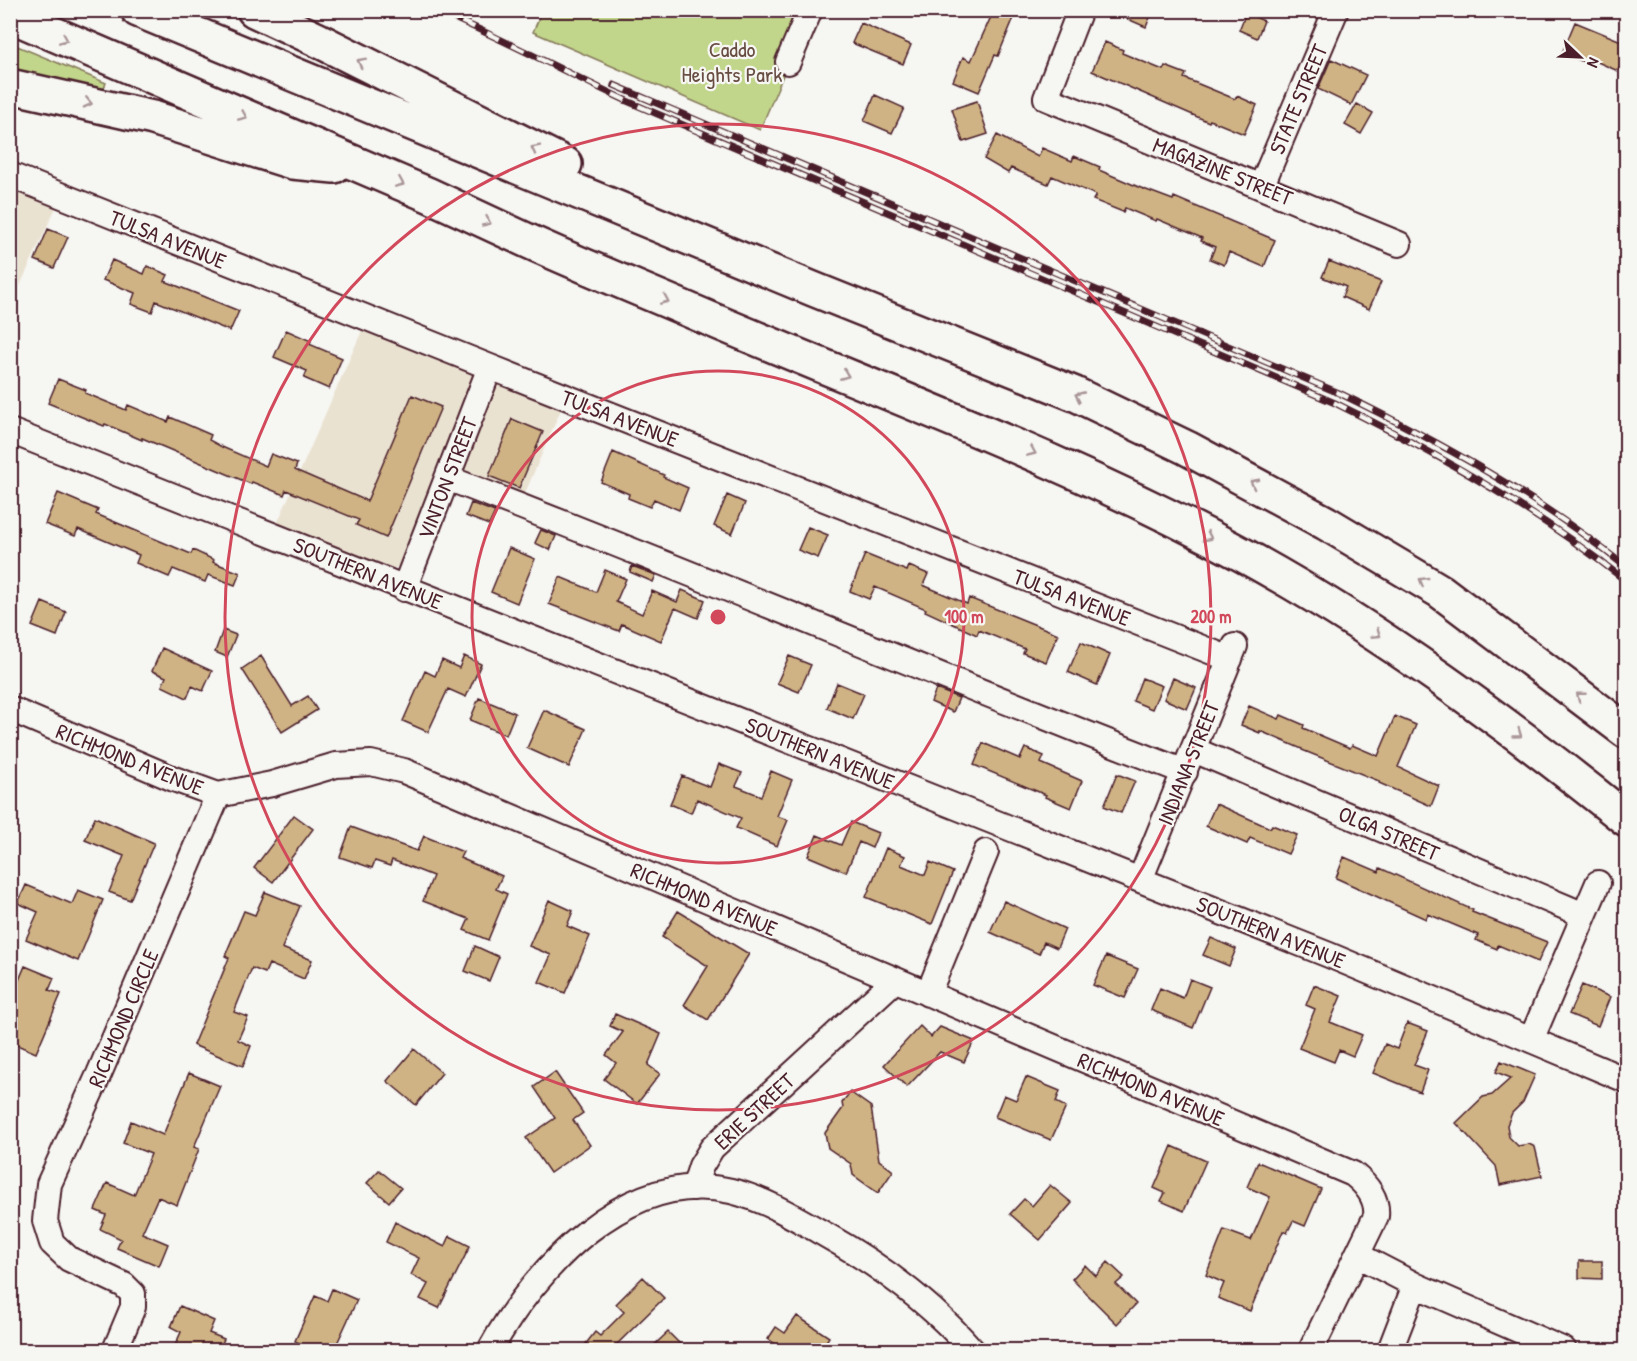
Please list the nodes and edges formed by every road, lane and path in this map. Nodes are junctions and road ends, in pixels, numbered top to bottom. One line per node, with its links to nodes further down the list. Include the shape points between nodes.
1 (138, 10): 13 (highway)
2 (254, 10): 13 (highway, one-way to 2)
3 (810, 10): 7 (street)
4 (1080, 10): 11 (street, MAGAZINE STREET, via 1046,98)
5 (1336, 10): 11 (street, STATE STREET)
6 (10, 15): 9 (highway, one-way to 9)
7 (788, 62)
8 (10, 86): 9 (highway, one-way to 9, via 153,118 292,162)
9 (367, 169): 24 (highway, one-way to 24, via 756,339 1046,458 1241,554 1419,662 1526,739)
10 (10, 175): 14 (street, TULSA AVENUE)
11 (1261, 187): 12 (street, MAGAZINE STREET)
12 (1400, 244)
13 (813, 289): 20 (highway, one-way to 13, via 1440,591 1261,486 1075,394)
14 (490, 368): 16 (street, VINTON STREET); 18 (street, TULSA AVENUE)
15 (10, 430): 17 (street, SOUTHERN AVENUE)
16 (447, 478): 17 (street, VINTON STREET); 22 (street)
17 (404, 588): 26 (street, SOUTHERN AVENUE)
18 (1233, 653): 21 (street, INDIANA STREET)
19 (10, 709): 23 (street, RICHMOND AVENUE)
20 (1626, 731)
21 (1194, 750): 22 (street, INDIANA STREET); 28 (street, OLGA STREET)
22 (1185, 772): 26 (street, INDIANA STREET)
23 (218, 795): 29 (street, RICHMOND AVENUE, via 336,765 385,765); 36 (street, RICHMOND CIRCLE, via 49,1184 45,1221 52,1243 69,1259 133,1293 133,1307)
24 (1626, 819)
25 (987, 852): 30 (street)
26 (1140, 880): 31 (street, SOUTHERN AVENUE)
27 (1598, 883): 28 (street)
28 (1584, 915): 31 (street)
29 (895, 980): 30 (street, RICHMOND AVENUE); 33 (street, ERIE STREET, via 712,1148)
30 (928, 994): 34 (street, RICHMOND AVENUE, via 1353,1174 1366,1184 1375,1202 1376,1216)
31 (1531, 1040): 32 (street, SOUTHERN AVENUE)
32 (1626, 1080)
33 (694, 1188): 37 (street, via 657,1194 628,1205 583,1236 534,1283); 38 (street, via 731,1191 755,1198 847,1247 915,1294)
34 (1357, 1256): 35 (street); 39 (street)
35 (1415, 1285): 40 (street); 41 (street)
36 (115, 1350)
37 (489, 1350)
38 (972, 1350)
39 (1311, 1350)
40 (1390, 1350)
41 (1564, 1350)

